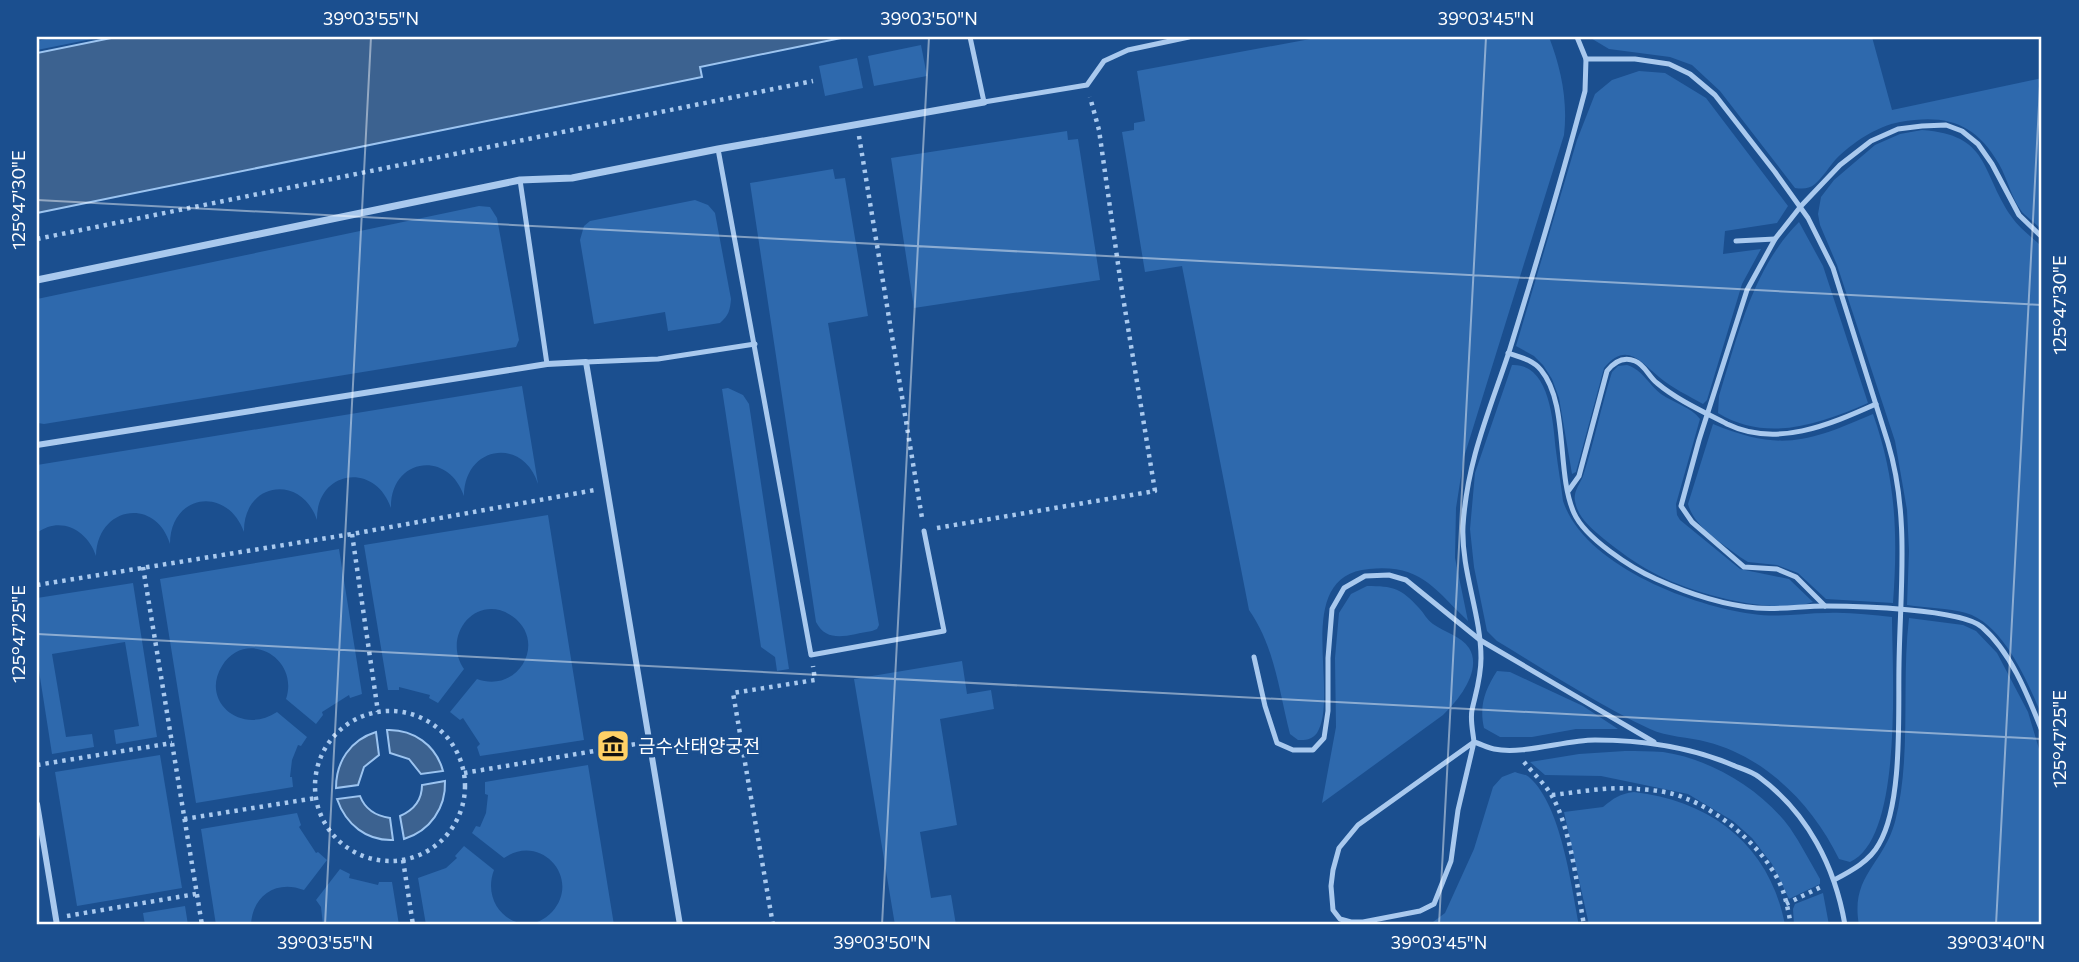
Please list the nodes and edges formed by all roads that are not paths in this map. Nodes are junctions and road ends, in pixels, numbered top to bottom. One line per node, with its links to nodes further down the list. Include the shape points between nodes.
1 (970, 37): 5 (lane)
2 (1189, 37): 5 (lane, via 1128,50 1104,61 1087,85)
3 (1577, 37): 4 (lane)
4 (1586, 59): 8 (lane, via 1646,60 1690,74 1714,95); 14 (lane, via 1585,91)
5 (984, 102): 6 (street)
6 (718, 149): 7 (street, via 572,178); 13 (lane)
7 (520, 180): 12 (street); 16 (lane)
8 (1801, 206): 9 (lane, via 1840,165 1871,141 1898,129 1946,125 1978,144 2019,215); 10 (lane); 17 (lane, via 1833,268)
9 (2042, 237)
10 (1775, 239): 11 (lane); 18 (lane, via 1747,289)
11 (1736, 241)
12 (37, 280)
13 (755, 344): 15 (lane, via 658,359); 21 (lane, via 811,655 944,631)
14 (1508, 353): 20 (lane, via 1531,361 1548,381); 24 (lane, via 1472,461 1463,528)
15 (586, 362): 16 (street); 32 (street)
16 (547, 364): 19 (street)
17 (1876, 404): 18 (lane, via 1821,427 1763,435); 23 (lane, via 1896,468 1901,510)
18 (1707, 414): 20 (lane, via 1656,383 1636,361 1614,362 1607,371 1579,476); 22 (lane, via 1681,506 1685,514 1744,567 1777,569 1796,577)
19 (37, 445)
20 (1568, 491): 22 (lane, via 1575,516 1586,530 1651,577 1689,593 1754,608)
21 (924, 531)
22 (1825, 606): 23 (lane)
23 (1900, 610): 26 (lane, via 1980,625 2002,648); 30 (lane, via 1897,764 1889,819 1879,846 1859,866)
24 (1480, 640): 25 (lane, via 1406,580 1365,576 1344,588 1332,609 1324,738 1313,750 1293,750 1277,743); 27 (lane, via 1478,693 1471,712); 28 (lane)
25 (1254, 657)
26 (2042, 732)
27 (1474, 742): 27 (lane, via 1358,825 1339,848 1331,886 1333,910 1340,919 1363,922 1434,904 1451,861); 28 (lane, via 1496,750 1593,740)
28 (1657, 743): 30 (lane, via 1710,755 1758,776 1795,809 1824,853)
29 (37, 804): 31 (street)
30 (1834, 880): 33 (lane)
31 (57, 921)
32 (680, 925)
33 (1845, 925)

